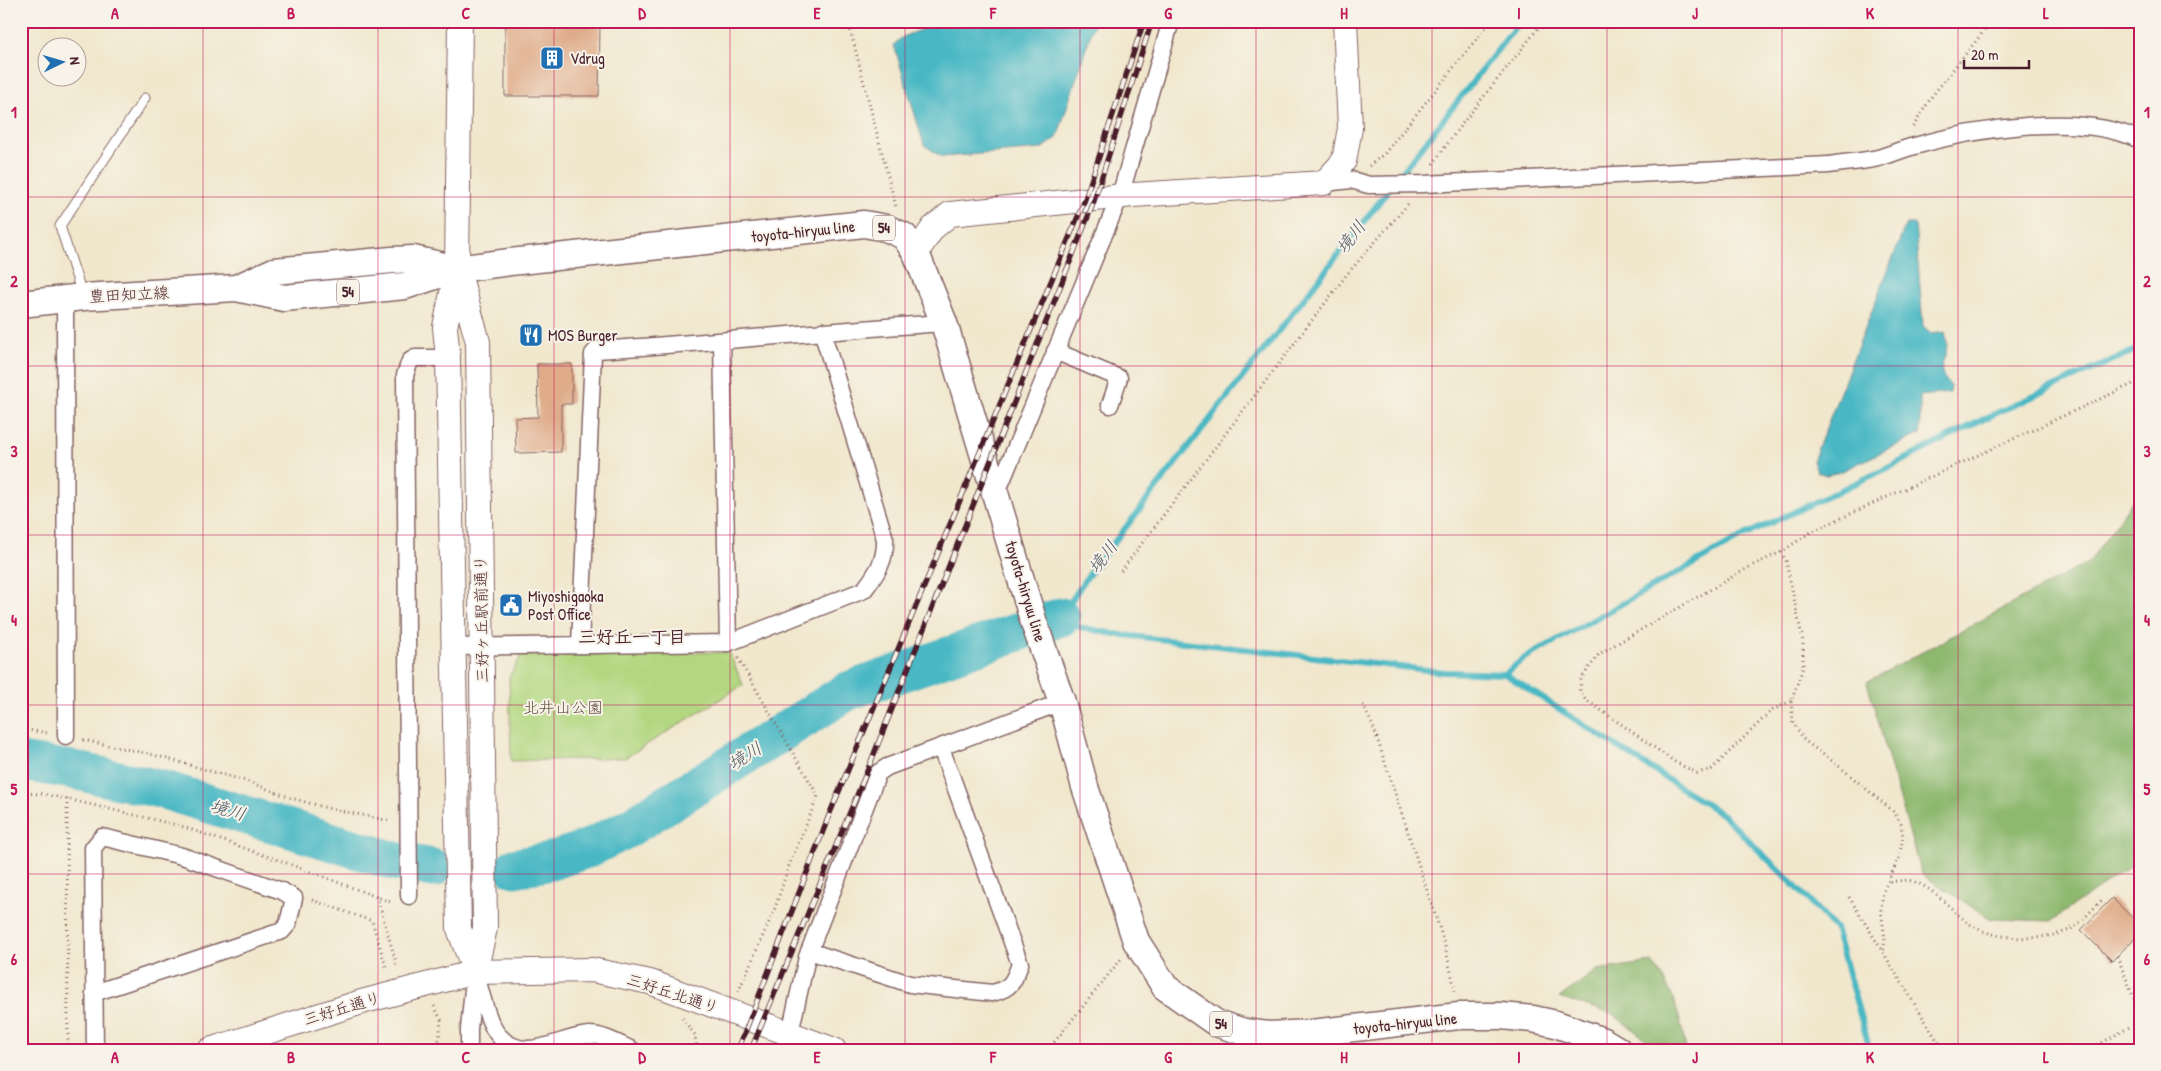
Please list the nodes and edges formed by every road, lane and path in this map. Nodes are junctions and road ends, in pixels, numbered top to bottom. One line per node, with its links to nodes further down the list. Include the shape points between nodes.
1 (460, 21): 16 (street)
2 (848, 21): 15 (path)
3 (1170, 21): 14 (street)
4 (1345, 21): 12 (street, via 1350,128 1344,161)
5 (1491, 21): 11 (path, via 1385,153)
6 (1544, 21): 13 (path)
7 (1992, 21): 10 (path, via 1921,111 1910,133)
8 (145, 98): 17 (lane, via 60,226)
9 (2140, 140): 10 (street, via 2116,130 2073,125 1982,131)
10 (1912, 147): 13 (street, via 1878,158 1829,165)
11 (1351, 180): 12 (street); 13 (street, via 1369,185)
12 (1324, 183): 14 (street)
13 (1416, 184): 28 (path, via 1418,193 1348,273)
14 (1120, 196): 15 (street, via 950,214); 22 (street)
15 (910, 244): 16 (main road, toyota-hiryuu line / 54, via 886,228 864,224); 19 (main road, toyota-hiryuu line / 54)
16 (457, 269): 17 (main road, 豊田知立線 / 54, via 413,259 392,260 274,271 236,288); 23 (street, via 445,327); 32 (street, 三好ヶ丘駅前通り, via 478,342)
17 (74, 298): 18 (main road, 豊田知立線 / 54); 38 (street)
18 (21, 304)
19 (944, 323): 20 (street); 26 (main road, toyota-hiryuu line / 54)
20 (822, 331): 21 (street); 29 (street, via 885,539 886,554 864,590)
21 (722, 342): 29 (street); 30 (street, via 597,350 593,354)
22 (1056, 351): 25 (street, via 1119,378); 26 (street)
23 (448, 358): 31 (street); 42 (street, via 415,358 410,361 405,375)
24 (2137, 382): 27 (path, via 1811,532)
25 (1110, 404)
26 (996, 494): 35 (main road, toyota-hiryuu line / 54)
27 (1781, 552): 34 (path, via 1786,561 1803,641 1803,668); 34 (path, via 1599,654 1581,680 1580,690 1585,699 1680,766 1697,773 1712,769 1771,711)
28 (1121, 571)
29 (728, 643): 30 (street)
30 (580, 645): 32 (street)
31 (453, 647): 32 (street); 55 (street, via 458,929)
32 (481, 647): 55 (street, 三好ヶ丘駅前通り, via 485,928)
33 (751, 679): 58 (path, via 818,796 774,911)
34 (1791, 701): 43 (path, via 1793,722 1804,740 1894,812 1901,824 1903,837 1899,858)
35 (1062, 702): 39 (street); 49 (main road, toyota-hiryuu line / 54, via 1085,787)
36 (1363, 705): 61 (path, via 1373,726 1444,942)
37 (21, 729): 38 (path)
38 (66, 736): 42 (path, via 154,755 331,809)
39 (941, 748): 50 (street, via 887,766 878,773); 50 (street, via 1020,964 1014,980 1004,991 992,993 910,984)
40 (21, 793): 41 (path)
41 (67, 799): 44 (path, via 182,826); 65 (path)
42 (409, 822): 45 (street)
43 (1890, 881): 48 (path, via 1913,881 1943,898 1973,926 2006,938 2036,938 2070,930); 51 (path, via 1883,892 1881,910 1885,940)
44 (377, 896): 45 (path, via 394,904 404,903); 53 (path)
45 (409, 896)
46 (1849, 897): 51 (path)
47 (294, 898): 54 (path, via 305,897 372,921); 56 (street, via 288,924 282,931); 56 (street, via 182,856 102,837 93,848)
48 (2103, 899)
49 (1136, 941): 61 (main road, toyota-hiryuu line / 54, via 1165,987 1216,1023 1244,1032 1268,1035 1311,1033); 73 (path)
50 (809, 951): 63 (street)
51 (1883, 953): 75 (path)
52 (2117, 956): 60 (path)
53 (397, 966)
54 (387, 970)
55 (475, 972): 58 (street, 三好丘北通り, via 592,970 650,982); 64 (street, via 493,1026 499,1036); 67 (street, 三好丘通り, via 429,982); 69 (street)
56 (94, 993): 66 (street)
57 (431, 1001): 68 (path, via 441,1020)
58 (730, 1011): 63 (street, 三好丘北通り)
59 (677, 1013): 71 (path, via 695,1034)
60 (2140, 1013)
61 (1459, 1016): 74 (main road, toyota-hiryuu line / 54, via 1533,1018 1577,1030)
62 (2140, 1021): 76 (path)
63 (787, 1042): 72 (street, 三好丘北通り)
64 (517, 1049): 70 (street, via 535,1050 589,1035)
65 (68, 1050)
66 (95, 1050)
67 (210, 1050)
68 (438, 1050)
69 (469, 1050)
70 (632, 1050)
71 (697, 1050)
72 (834, 1050)
73 (1048, 1050)
74 (1618, 1050)
75 (1943, 1050)
76 (2090, 1050)

